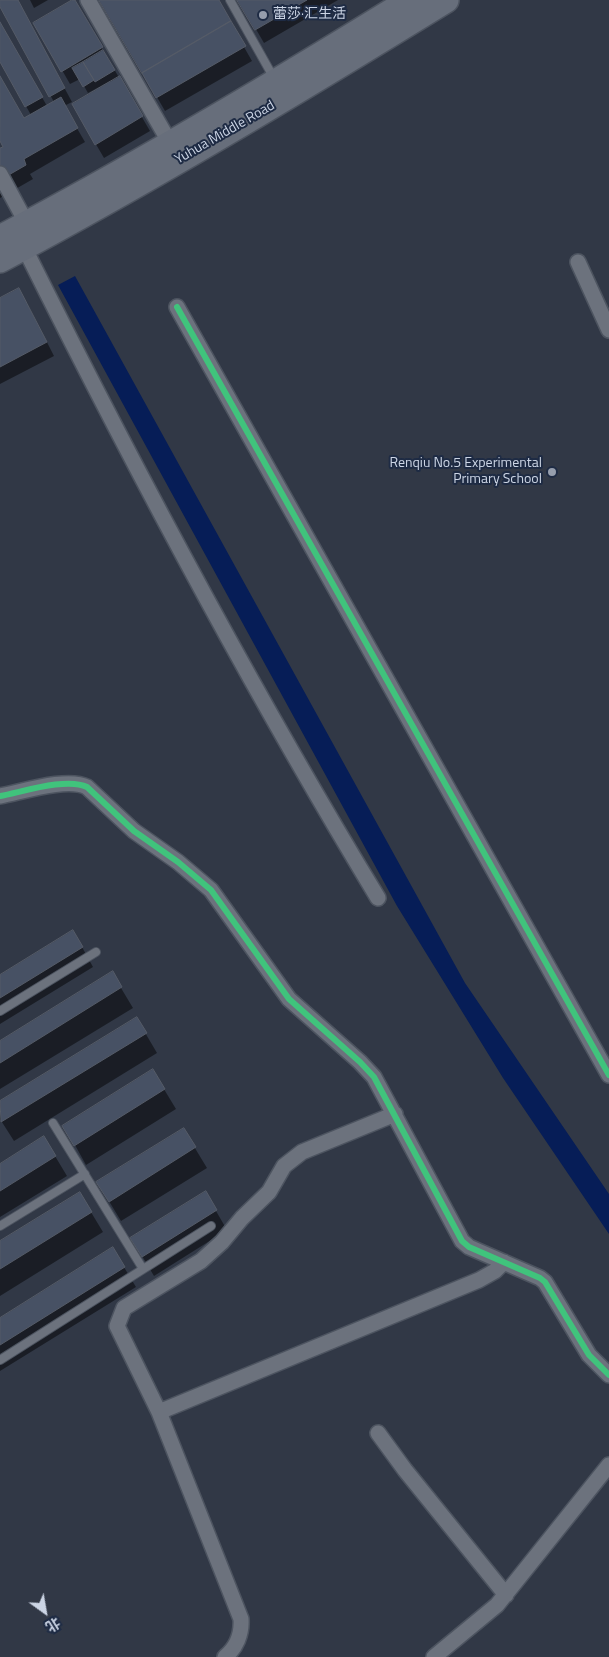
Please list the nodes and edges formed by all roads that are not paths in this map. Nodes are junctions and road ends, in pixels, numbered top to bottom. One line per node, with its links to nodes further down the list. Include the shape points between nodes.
1 (88, 0): 6 (street)
2 (230, 0): 5 (lane)
3 (410, 0): 5 (main road, Yuhua Middle Road)
4 (446, 0): 8 (main road, Yuhua Middle Road, via 311,84 78,219)
5 (276, 82): 6 (main road, Yuhua Middle Road)
6 (170, 143): 8 (main road, Yuhua Middle Road)
7 (0, 174): 8 (street)
8 (26, 236): 9 (main road, Yuhua Middle Road); 10 (main road, Yuhua Middle Road); 15 (street, via 84,369 319,800)
9 (0, 238)
10 (0, 260)
11 (578, 262): 13 (street)
12 (177, 306): 18 (street)
13 (609, 330)
14 (0, 796): 19 (street, via 61,784 87,787 134,831 211,890 289,999 374,1077)
15 (378, 898)
16 (96, 952): 17 (lane)
17 (0, 1012)
18 (609, 1075)
19 (395, 1114): 24 (street, via 462,1241); 28 (street, via 302,1152 284,1166 269,1192 201,1260 124,1308 117,1326)
20 (53, 1123): 21 (lane)
21 (85, 1174): 22 (lane); 25 (lane)
22 (0, 1226)
23 (211, 1226): 25 (lane)
24 (504, 1262): 27 (street, via 545,1282 589,1355); 28 (street, via 478,1280)
25 (143, 1269): 26 (lane)
26 (0, 1360)
27 (609, 1375)
28 (159, 1412): 32 (street, via 241,1619 242,1630)
29 (378, 1433): 31 (street)
30 (609, 1465): 31 (street)
31 (506, 1595): 33 (street)
32 (225, 1657)
33 (434, 1657)

